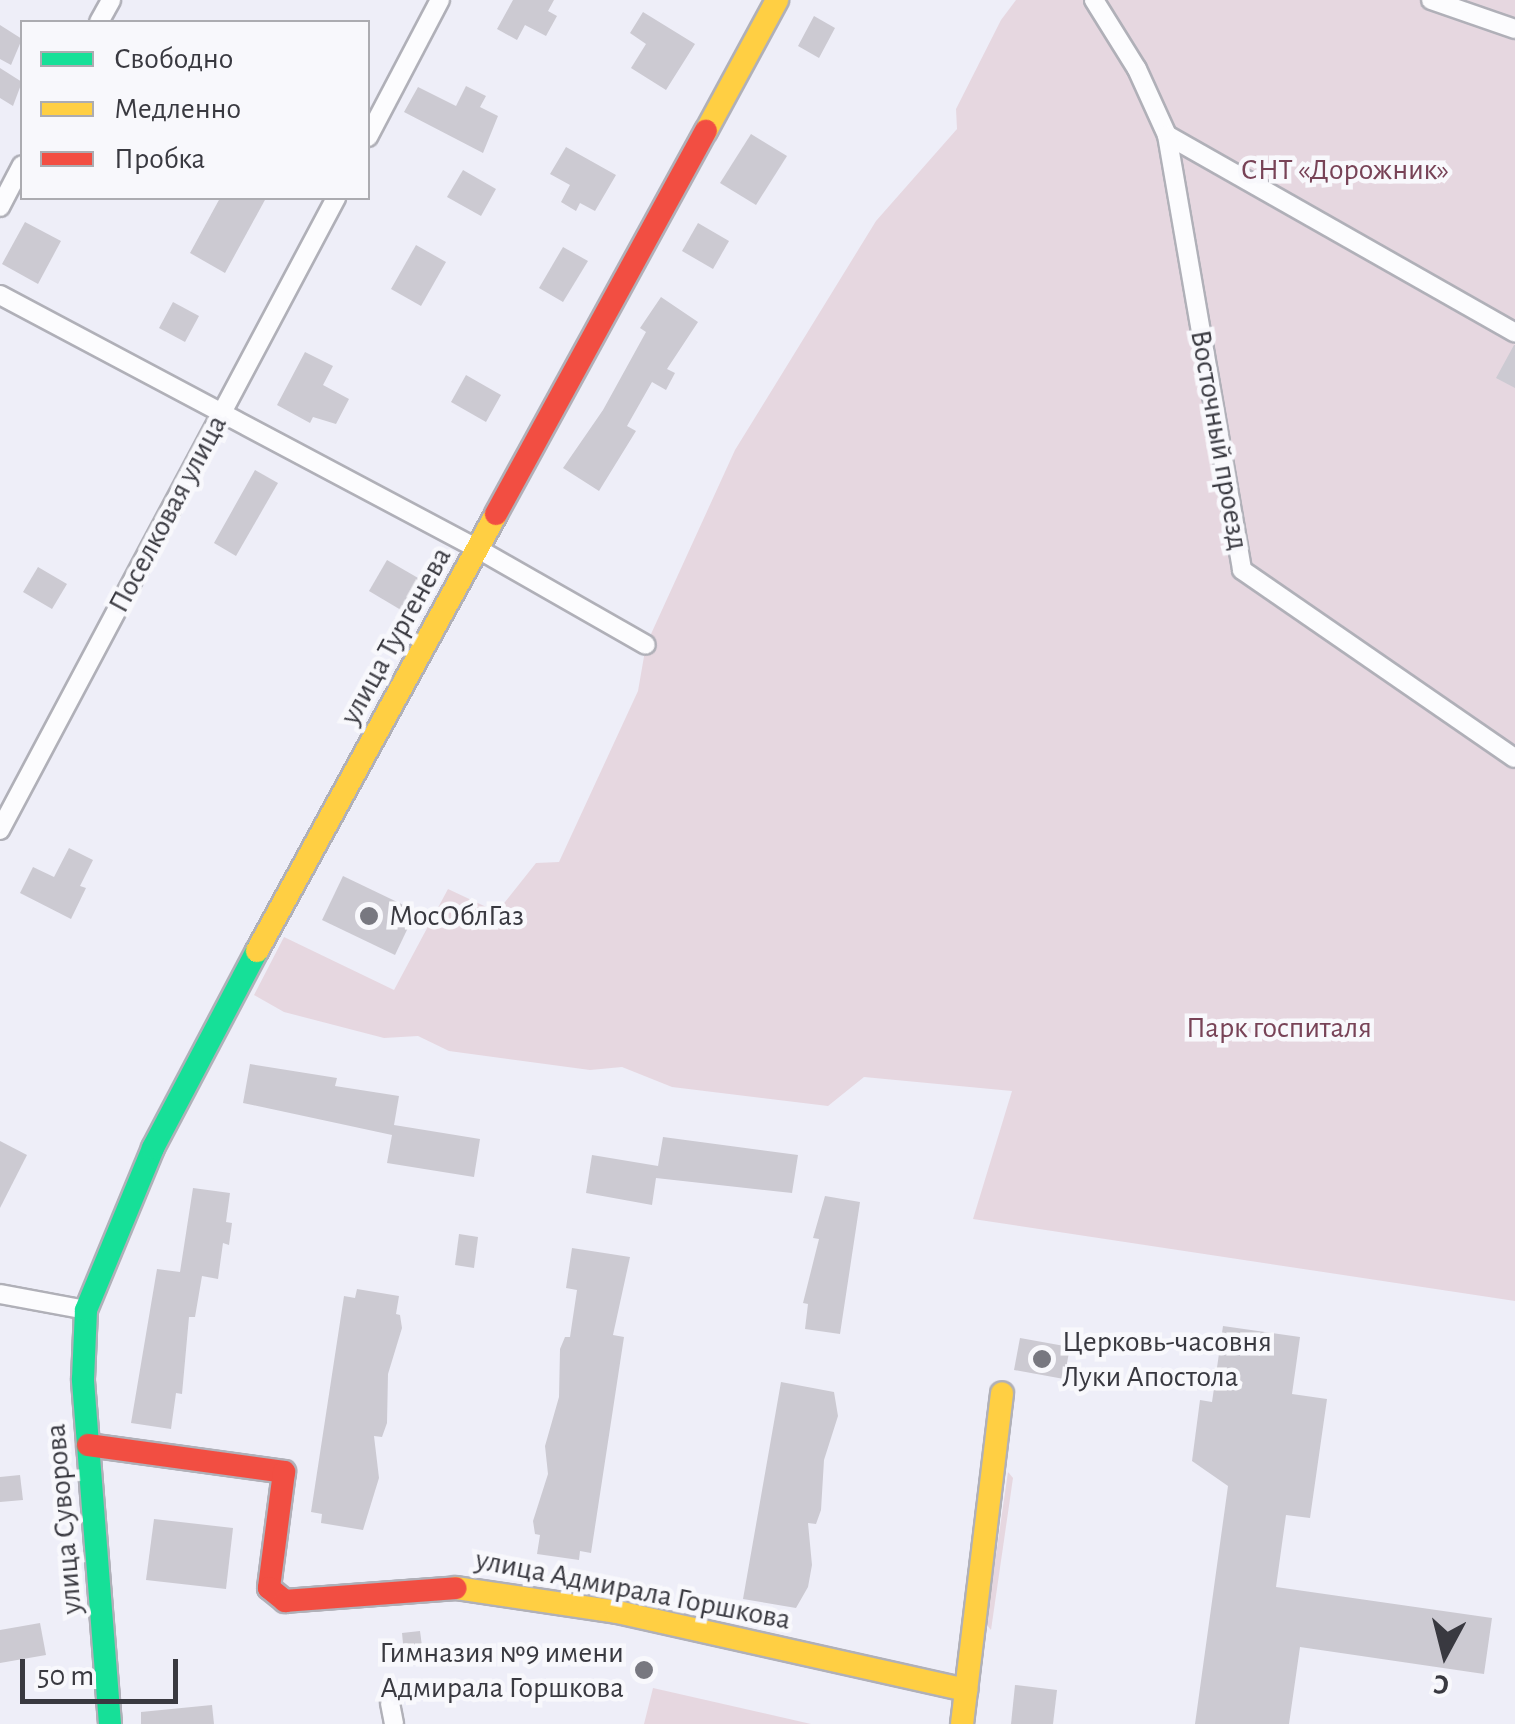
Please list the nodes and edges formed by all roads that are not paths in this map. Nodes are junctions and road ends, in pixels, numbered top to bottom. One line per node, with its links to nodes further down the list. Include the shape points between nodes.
1 (440, 0): 6 (street)
2 (777, 0): 14 (street, улица Тургенева)
3 (1094, 0): 7 (street, Восточный проезд)
4 (1431, 0): 5 (street)
5 (1515, 29)
6 (370, 134)
7 (1167, 135): 12 (street); 16 (street, Восточный проезд, via 1242,570)
8 (20, 169): 10 (street)
9 (335, 200): 13 (street, Поселковая улица)
10 (0, 207)
11 (0, 295): 13 (street)
12 (1515, 333)
13 (221, 413): 14 (street); 17 (street, Поселковая улица)
14 (478, 550): 15 (street); 19 (street, улица Тургенева, via 153,1148)
15 (646, 645)
16 (1515, 758)
17 (0, 830)
18 (0, 1294): 19 (street)
19 (86, 1310): 21 (street, улица Суворова, via 82,1379)
20 (1002, 1393): 22 (street)
21 (88, 1445): 22 (street, улица Адмирала Горшкова, via 284,1472 270,1588 286,1601 446,1587 493,1590); 24 (street, улица Суворова)
22 (966, 1690): 26 (street)
23 (390, 1703): 25 (street)
24 (110, 1724)
25 (394, 1724)
26 (962, 1724)

